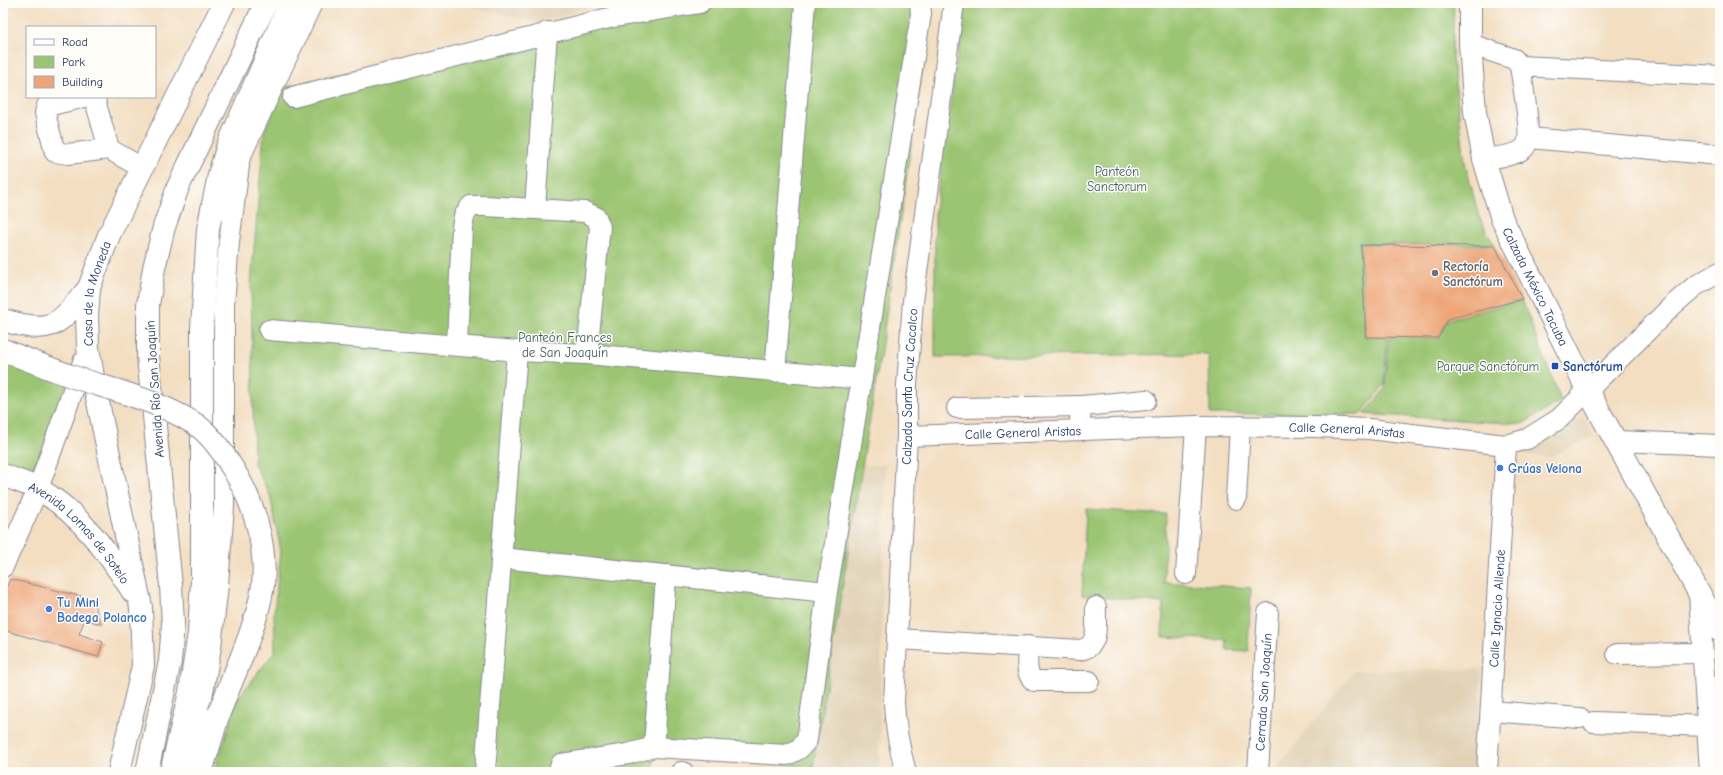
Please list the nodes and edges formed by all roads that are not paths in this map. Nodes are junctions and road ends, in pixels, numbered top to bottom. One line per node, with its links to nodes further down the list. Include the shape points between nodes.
1 (224, 3): 22 (main road, Casa de la Moneda)
2 (266, 3): 69 (main road, Avenida Río San Joaquín, via 178,187 164,227 148,305 148,356 173,624 170,661)
3 (290, 3): 24 (main road, via 227,148)
4 (311, 3): 19 (main road)
5 (700, 3): 10 (street, via 630,14)
6 (806, 3): 34 (street)
7 (920, 3): 35 (street, via 921,14)
8 (954, 3): 43 (street, Calzada Santa Cruz Cacalco, via 913,301 907,385)
9 (1470, 3): 11 (main road, Calzada México Tacuba)
10 (548, 32): 16 (street); 23 (street)
11 (1470, 44): 12 (street, via 1514,59); 21 (main road, Calzada México Tacuba, via 1475,112)
12 (1520, 66): 13 (street); 17 (street)
13 (1720, 76)
14 (80, 98): 18 (street, via 47,106 45,113 53,147 59,154)
15 (94, 98): 18 (street)
16 (293, 98)
17 (1529, 138): 20 (street); 21 (street, via 1526,146 1518,152)
18 (109, 149): 22 (street)
19 (241, 153): 24 (main road); 71 (street, via 229,242 224,305 224,506 218,585 211,647)
20 (1720, 155)
21 (1484, 159): 36 (main road, Calzada México Tacuba, via 1502,219)
22 (142, 168): 26 (main road, Casa de la Moneda, via 109,235)
23 (535, 210): 29 (street, via 471,206 464,216 459,260); 33 (street, via 585,212 596,217 600,227)
24 (208, 229): 70 (main road, via 202,328 202,580 199,632 190,692)
25 (1720, 272): 36 (street, Calle General Aristas, via 1695,286 1673,305)
26 (89, 288): 27 (main road, via 68,314 43,328 29,328); 30 (main road, Casa de la Moneda)
27 (3, 320)
28 (269, 330): 29 (street)
29 (457, 345): 32 (street)
30 (88, 348): 48 (street); 56 (main road, Casa de la Moneda, via 96,396)
31 (3, 350): 72 (main road, bridge, via 71,376 164,406 194,423 221,450 239,479 256,518 263,549 263,584 254,620 219,713)
32 (517, 351): 33 (street); 50 (street)
33 (587, 354): 34 (street)
34 (775, 372): 35 (street)
35 (862, 379): 54 (street)
36 (1588, 391): 44 (main road, Calzada México Tacuba); 45 (street, Calle General Aristas, via 1559,419 1543,430 1527,439)
37 (1146, 400): 38 (street)
38 (1082, 406): 39 (street); 42 (street)
39 (957, 408)
40 (1196, 426): 41 (street, Calle General Aristas); 42 (street, Calle General Aristas); 52 (street)
41 (1240, 426): 45 (street, Calle General Aristas, via 1369,429); 49 (street)
42 (1078, 431): 43 (street, Calle General Aristas)
43 (907, 436): 60 (street, Calzada Santa Cruz Cacalco)
44 (1617, 441): 46 (street); 55 (main road, Calzada México Tacuba)
45 (1506, 445): 65 (street, Calle Ignacio Allende)
46 (1720, 445)
47 (3, 475): 48 (main road, Avenida Lomas de Sotelo)
48 (38, 489): 51 (street); 56 (main road, Avenida Lomas de Sotelo, via 53,498 78,520 116,564)
49 (1236, 500)
50 (502, 558): 53 (street); 73 (street)
51 (3, 567)
52 (1186, 574)
53 (666, 575): 54 (street); 67 (street)
54 (827, 592): 67 (street, via 807,740 799,749 787,755 775,755)
55 (1699, 594): 59 (main road, Calzada México Tacuba); 62 (street)
56 (142, 606): 68 (main road, via 142,666)
57 (1096, 607): 61 (street, via 1094,642 1091,646 1080,650)
58 (1268, 613): 76 (street, Cerrada San Joaquín)
59 (1720, 631)
60 (898, 638): 61 (street); 75 (street, Calzada Santa Cruz Cacalco, via 894,724)
61 (1028, 646): 64 (street, via 1027,670 1029,677 1034,681)
62 (1702, 653): 63 (street); 66 (street)
63 (1617, 654)
64 (1089, 681)
65 (1491, 711): 66 (street, via 1586,720); 77 (street, Calle Ignacio Allende)
66 (1707, 726): 78 (street)
67 (654, 747): 74 (street, via 628,754 561,764)
68 (119, 772)
69 (147, 772)
70 (171, 772)
71 (186, 772)
72 (201, 772)
73 (485, 772)
74 (558, 772)
75 (906, 772)
76 (1258, 772)
77 (1487, 772)
78 (1710, 772)

